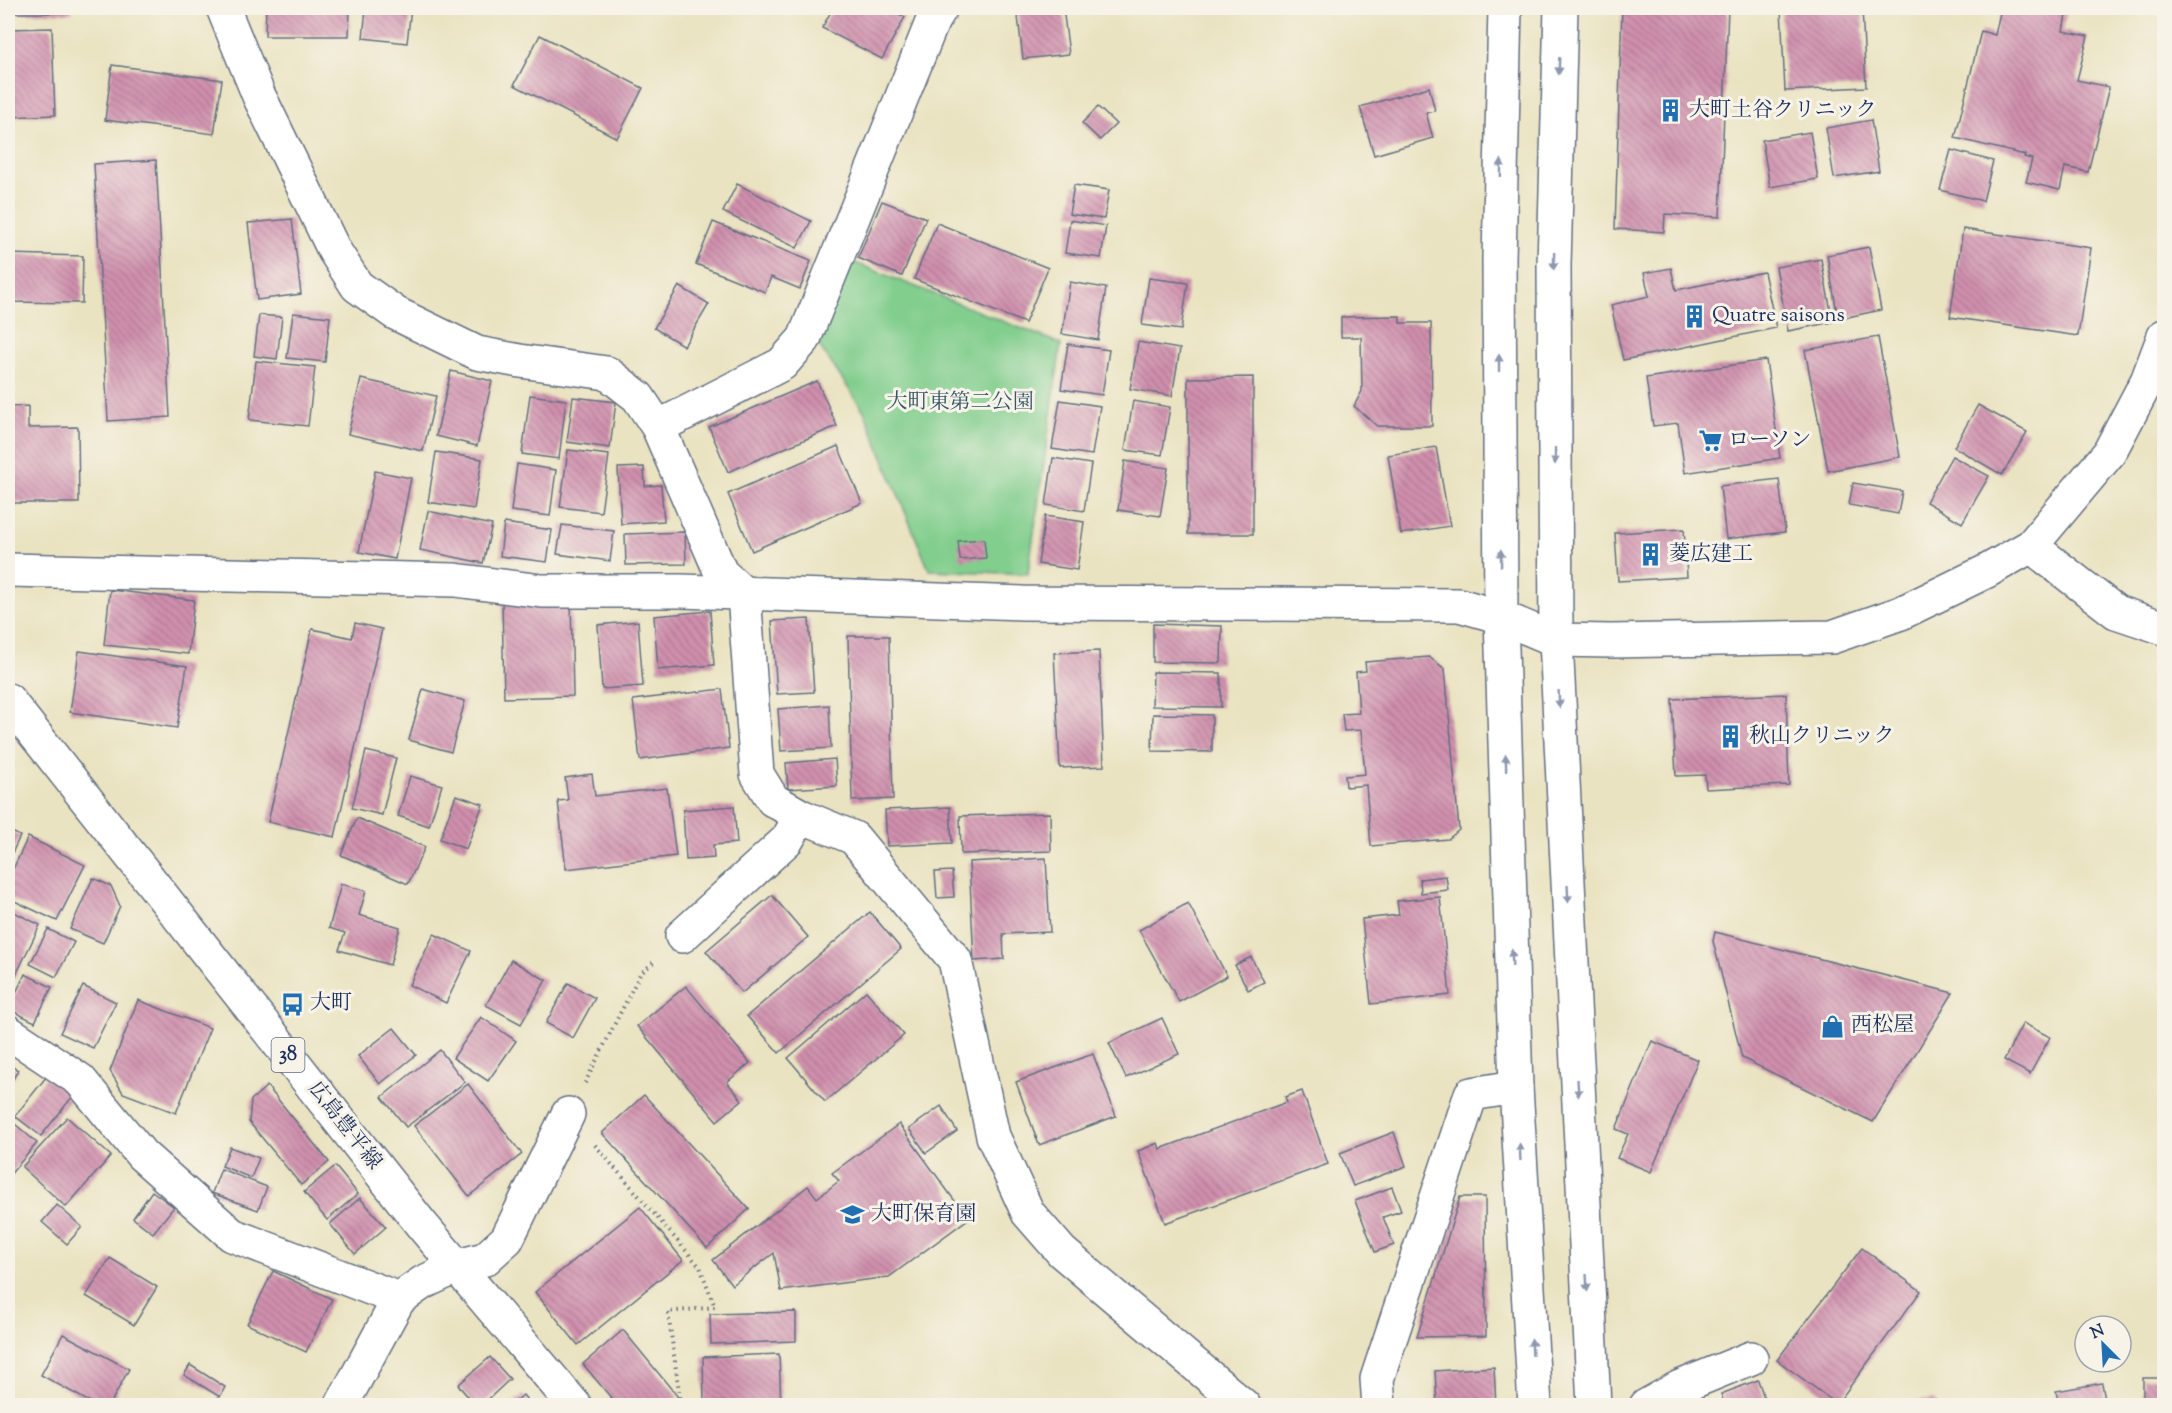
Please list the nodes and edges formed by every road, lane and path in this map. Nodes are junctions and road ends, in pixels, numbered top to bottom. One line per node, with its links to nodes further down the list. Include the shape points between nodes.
1 (223, 8): 6 (street, via 259,96 334,250 357,286 395,313 477,353 607,373 638,397)
2 (1504, 8): 10 (street, one-way to 2, via 1499,259)
3 (1561, 8): 12 (street, one-way to 12, via 1554,265)
4 (932, 12): 6 (street, via 804,339 782,364)
5 (2164, 336): 7 (street, via 2147,381 2109,453)
6 (658, 427): 9 (street, via 721,573)
7 (2031, 546): 11 (street, via 2116,612); 12 (street, via 1901,613 1832,637)
8 (8, 570): 9 (street, via 455,580 542,591)
9 (744, 594): 10 (street, via 1023,603 1460,605); 14 (street, via 757,774 773,800)
10 (1501, 616): 12 (street); 17 (street, one-way to 10)
11 (2164, 628)
12 (1556, 640): 28 (street, one-way to 28)
13 (8, 700): 19 (street, 広島豊平線 / 38)
14 (801, 816): 15 (street, via 787,840); 25 (street, via 854,838 955,960 993,1136 1028,1214 1062,1252)
15 (682, 936): 18 (path, via 640,974)
16 (8, 1032): 20 (street, via 80,1080 142,1155 232,1235)
17 (1516, 1087): 26 (street, via 1471,1094 1377,1379); 27 (street, one-way to 17)
18 (568, 1114): 19 (street, via 507,1239 485,1259); 24 (path, via 700,1267 715,1307 668,1312)
19 (458, 1266): 20 (street); 23 (street, 広島豊平線 / 38)
20 (399, 1299): 22 (street)
21 (1751, 1358): 29 (street, via 1680,1387)
22 (341, 1406)
23 (575, 1406)
24 (681, 1406)
25 (1244, 1406)
26 (1379, 1406)
27 (1535, 1406)
28 (1594, 1406)
29 (1646, 1406)

